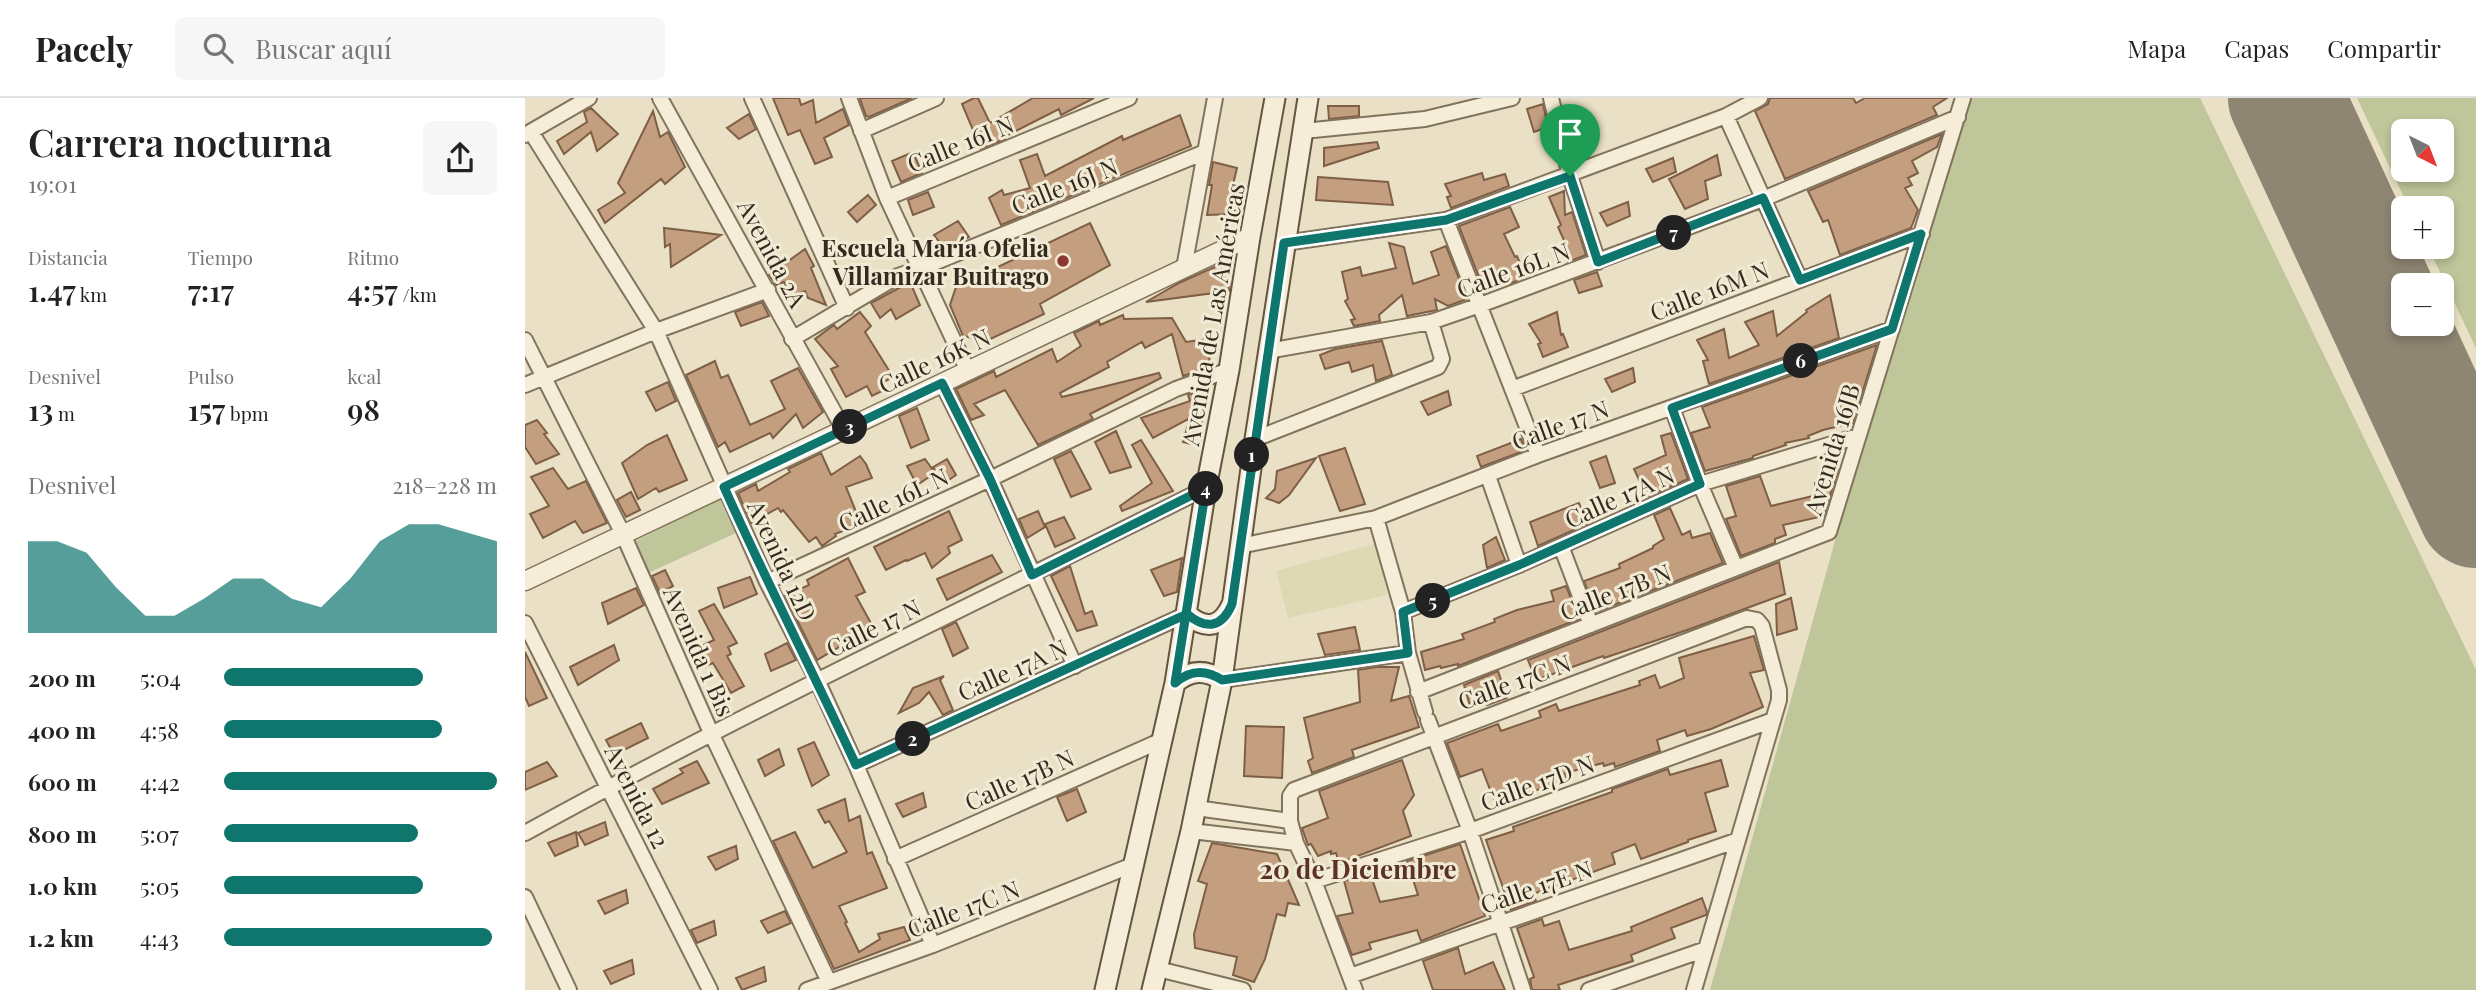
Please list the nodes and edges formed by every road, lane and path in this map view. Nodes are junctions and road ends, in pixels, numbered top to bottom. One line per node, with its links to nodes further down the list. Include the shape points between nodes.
1 (589, 98): 18 (street)
2 (660, 98): 31 (street, Avenida 2A)
3 (752, 98): 33 (street)
4 (849, 98): 16 (street)
5 (936, 98): 16 (street)
6 (1129, 98): 21 (street, Calle 16I N)
7 (1215, 98): 19 (street)
8 (1275, 98): 25 (main road, Avenida de Las Américas)
9 (1308, 98): 17 (main road)
10 (1512, 98): 17 (street, via 1425,119)
11 (1551, 98): 20 (street)
12 (1760, 98): 14 (street)
13 (1963, 98): 15 (street, Avenida 16JB)
14 (1726, 116): 20 (street); 22 (street)
15 (1958, 117): 22 (street, Calle 16L N); 24 (street, Avenida 16JB)
16 (861, 131): 21 (street)
17 (1303, 131): 26 (main road)
18 (528, 133): 36 (street, Avenida 12D)
19 (1205, 152): 28 (street); 29 (street, Calle 16J N)
20 (1570, 176): 23 (street); 27 (street)
21 (887, 198): 29 (street)
22 (1763, 198): 27 (street, Calle 16L N); 30 (street)
23 (1446, 220): 26 (street); 32 (street)
24 (1921, 234): 30 (street, Calle 16M N); 35 (street, Avenida 16JB)
25 (1250, 237): 28 (street, Calle 16K N); 40 (main road, Avenida de Las Américas)
26 (1284, 243): 39 (main road)
27 (1598, 262): 32 (street, Calle 16L N)
28 (1184, 268): 41 (street, Calle 16K N)
29 (919, 270): 33 (street, Calle 16J N, via 898,276); 41 (street)
30 (1800, 280): 45 (street, Calle 16M N)
31 (768, 290): 36 (street); 37 (street, Avenida 2A)
32 (1480, 305): 34 (street, Calle 16L N); 45 (street)
33 (847, 308): 37 (street, Calle 16J N)
34 (1431, 322): 39 (street, Calle 16L N); 49 (street, via 1442,359 1438,367)
35 (1892, 329): 46 (street, Calle 17 N); 48 (street, Avenida 16JB)
36 (656, 331): 42 (street); 54 (street, Avenida 12D)
37 (792, 339): 47 (street, Avenida 2A)
38 (525, 340): 42 (street, Avenida 1 Bis)
39 (1268, 351): 49 (main road)
40 (1229, 370): 52 (street, Calle 16L N, via 1176,389); 55 (main road, Avenida de Las Américas)
41 (968, 371): 43 (street, Calle 16K N)
42 (543, 378): 44 (street); 58 (street, Avenida 1 Bis)
43 (942, 383): 47 (street, Calle 16K N); 52 (street)
44 (525, 385)
45 (1513, 389): 50 (street)
46 (1672, 408): 50 (street, Calle 17 N); 53 (street)
47 (844, 430): 54 (street, Calle 16K N)
48 (1859, 436): 53 (street, Calle 17A N); 57 (street, Avenida 16JB)
49 (1255, 439): 59 (main road)
50 (1538, 455): 51 (street, Calle 17 N)
51 (1488, 476): 56 (street, Calle 17 N); 61 (street)
52 (990, 479): 63 (street); 65 (street, Calle 16L N)
53 (1700, 484): 60 (street, Calle 17A N); 62 (street)
54 (724, 487): 58 (street, Calle 16K N); 65 (street, Avenida 12D)
55 (1206, 488): 63 (street, Calle 17 N); 68 (main road, Avenida de Las Américas)
56 (1377, 518): 59 (street, Calle 17 N); 67 (street)
57 (1829, 532): 62 (street, Calle 17B N)
58 (623, 534): 64 (street, Calle 16K N); 78 (street, Avenida 1 Bis)
59 (1240, 546): 66 (main road)
60 (1562, 546): 61 (street, Calle 17A N); 70 (street)
61 (1519, 565): 67 (street, Calle 17A N)
62 (1736, 568): 70 (street, Calle 17B N)
63 (1032, 575): 72 (street); 73 (street, Calle 17 N)
64 (525, 582)
65 (767, 582): 73 (street, Avenida 12D)
66 (1232, 604): 68 (main road, via 1219,622 1207,625); 74 (main road)
67 (1403, 612): 71 (street)
68 (1187, 614): 72 (street, Calle 17A N); 75 (main road, Avenida de Las Américas)
69 (525, 623): 82 (street, Avenida 12)
70 (1591, 625): 76 (street, Calle 17B N)
71 (1408, 653): 74 (street); 76 (street)
72 (1075, 666): 81 (street, Calle 17A N)
73 (817, 680): 78 (street, Calle 17 N); 81 (street, Avenida 12D)
74 (1222, 680): 75 (main road, via 1203,671); 83 (main road)
75 (1175, 683): 80 (main road, Avenida de Las Américas)
76 (1418, 692): 79 (street)
77 (1773, 720): 79 (street, Calle 17C N, via 1779,690 1762,626 1747,618); 86 (street, Calle 17D N); 88 (street)
78 (712, 735): 82 (street, Calle 17 N); 98 (street, Avenida 1 Bis)
79 (1434, 735): 84 (street, Calle 17C N, via 1294,790); 86 (street)
80 (1160, 741): 90 (street, Calle 17B N); 91 (main road, Avenida de Las Américas)
81 (856, 765): 90 (street, Avenida 12D)
82 (608, 787): 87 (street, Calle 17 N); 101 (street, Avenida 12)
83 (1196, 808): 84 (street); 85 (main road)
84 (1290, 821): 89 (street)
85 (1191, 831): 89 (street); 97 (main road)
86 (1470, 831): 92 (street, Calle 17D N); 94 (street)
87 (525, 833)
88 (1738, 840): 94 (street, Calle 17E N); 96 (street)
89 (1296, 843): 92 (street)
90 (895, 859): 95 (street, Avenida 12D)
91 (1135, 864): 95 (street, Calle 17C N); 103 (main road, Avenida de Las Américas)
92 (1314, 881): 99 (street)
93 (525, 897): 100 (street)
94 (1500, 922): 99 (street, Calle 17E N); 106 (street)
95 (933, 945): 98 (street, Calle 17C N)
96 (1706, 949): 107 (street); 108 (street)
97 (1158, 969): 104 (main road); 105 (street)
98 (829, 982): 102 (street, Calle 17C N)
99 (1353, 983)
100 (569, 990)
101 (710, 990)
102 (807, 990)
103 (1105, 990)
104 (1152, 990)
105 (1243, 990)
106 (1523, 990)
107 (1589, 990)
108 (1694, 990)

